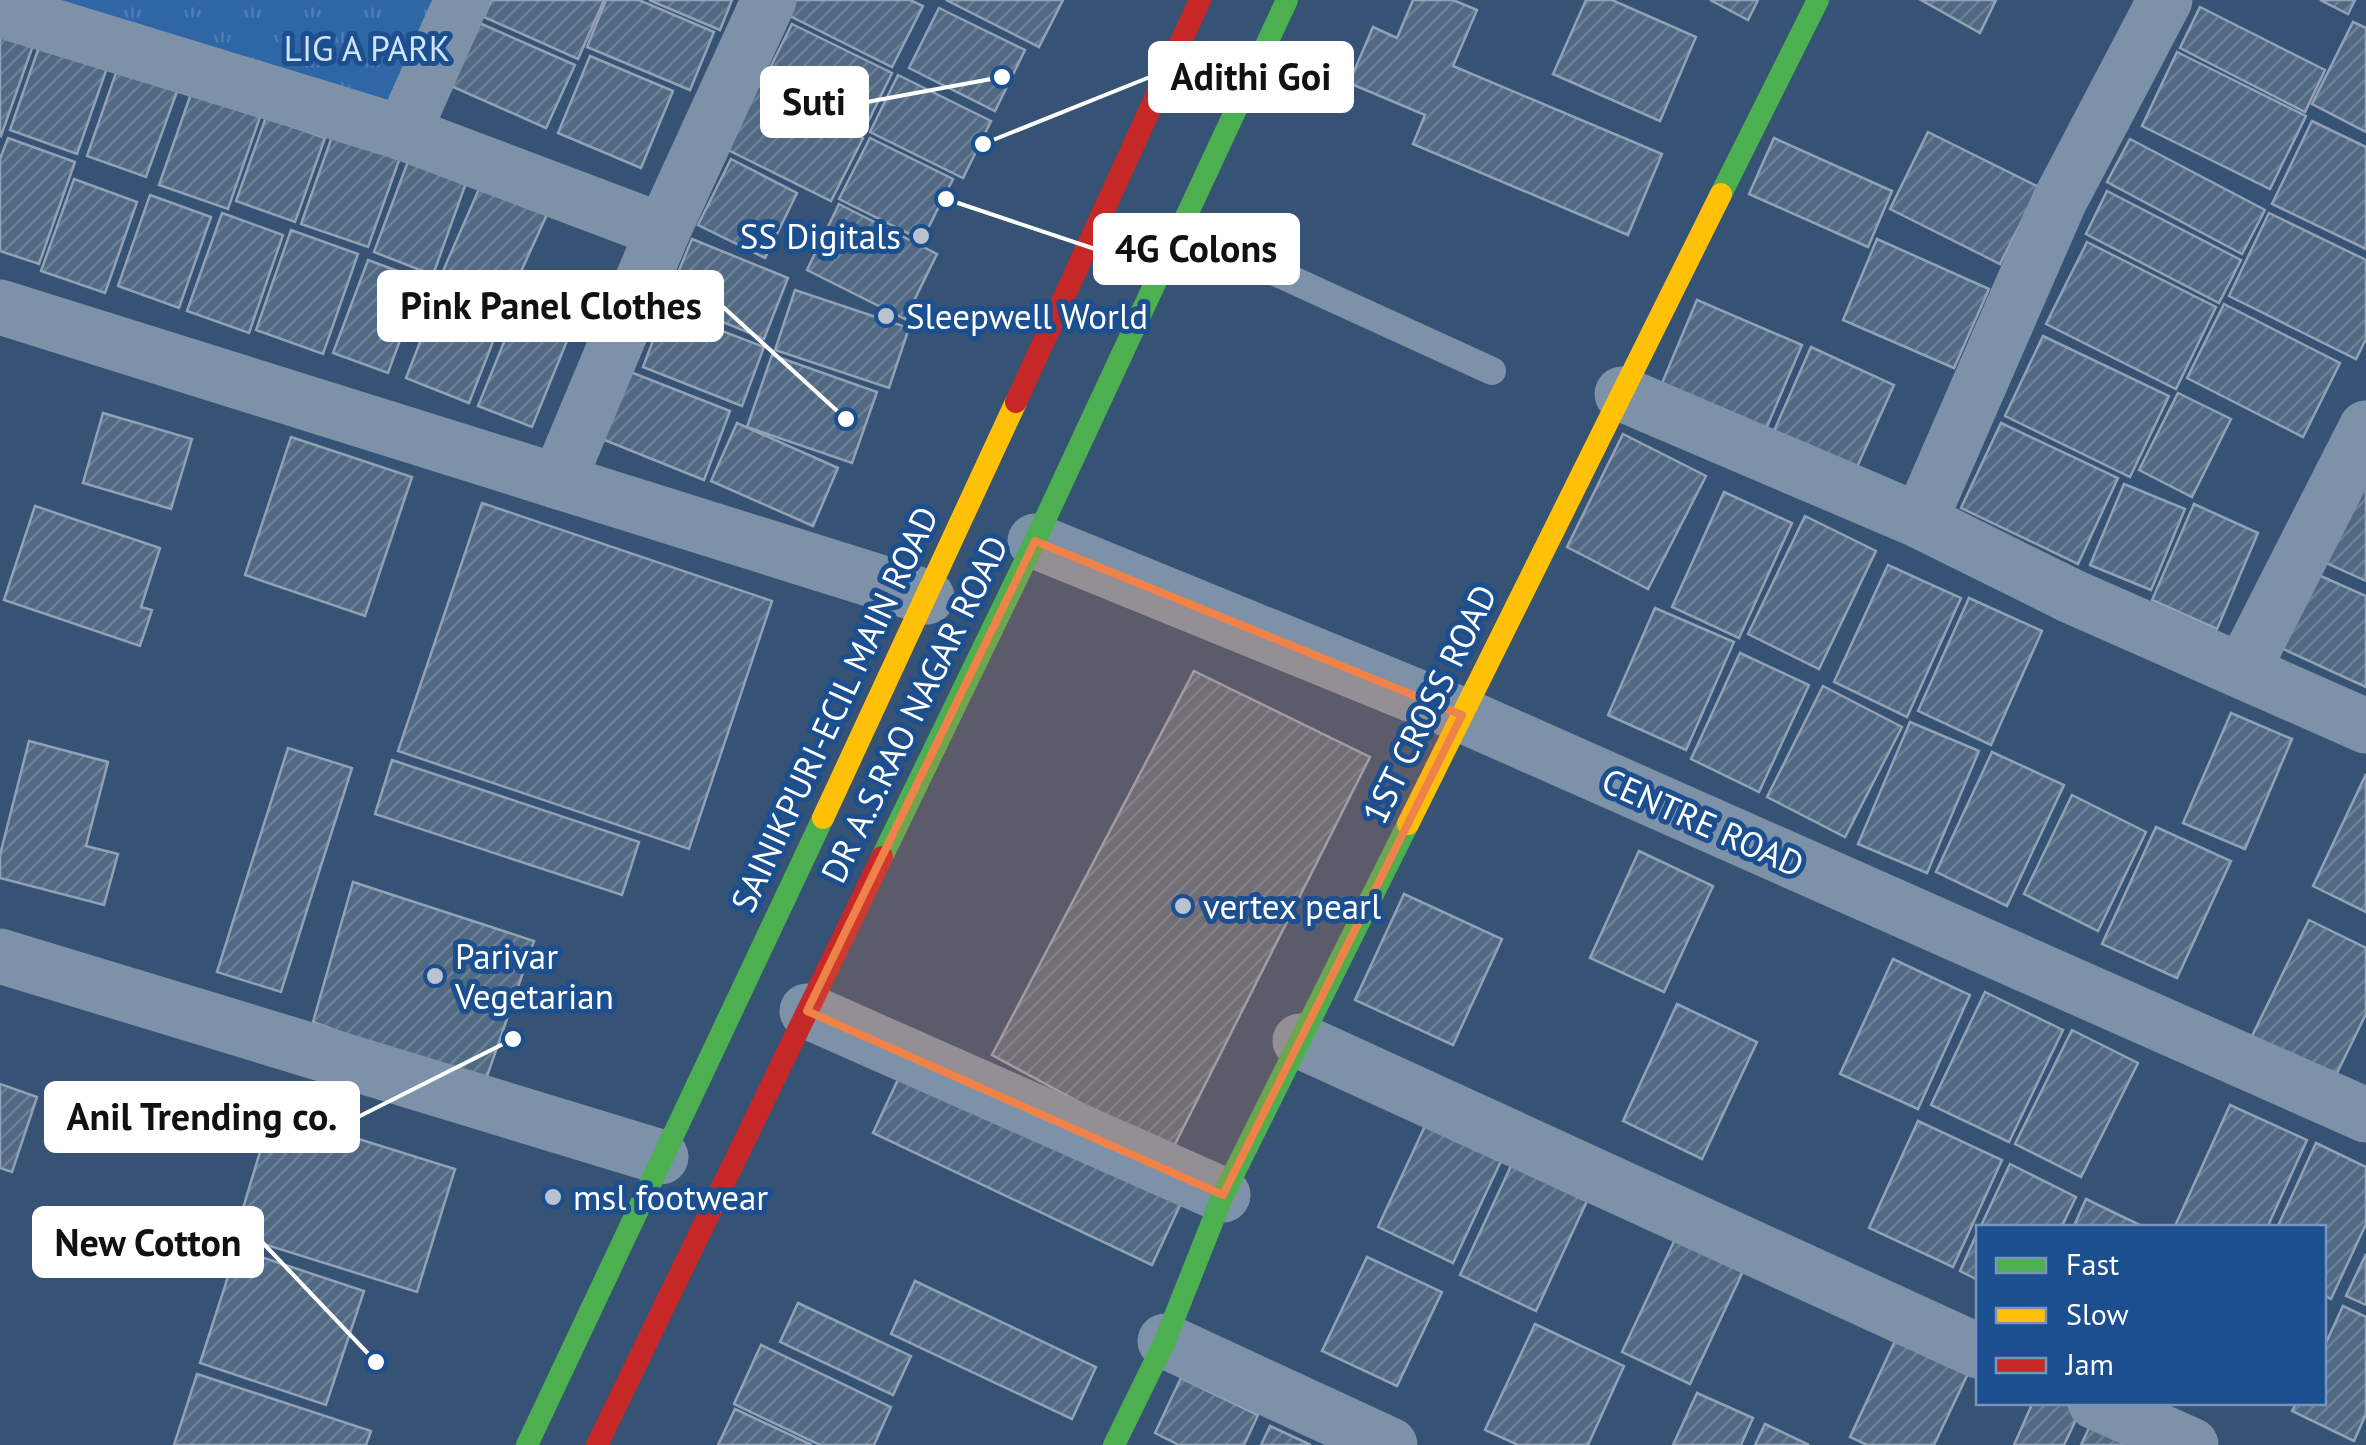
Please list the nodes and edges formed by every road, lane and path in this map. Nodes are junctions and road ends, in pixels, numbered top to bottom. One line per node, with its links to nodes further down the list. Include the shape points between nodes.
1 (462, 0): 8 (street)
2 (769, 0): 10 (street)
3 (1200, 0): 18 (main road, SAINIKPURI-ECIL MAIN ROAD)
4 (1288, 0): 9 (main road, DR A.S.RAO NAGAR ROAD)
5 (1818, 0): 13 (main road, 1ST CROSS ROAD)
6 (2166, 0): 16 (street, via 2059,202)
7 (0, 10): 8 (street)
8 (403, 133): 10 (street)
9 (1181, 229): 12 (lane); 17 (main road, DR A.S.RAO NAGAR ROAD)
10 (663, 231): 15 (street)
11 (0, 307): 15 (street)
12 (1492, 371)
13 (1622, 394): 16 (street); 20 (main road, 1ST CROSS ROAD)
14 (2366, 428): 19 (street)
15 (558, 482): 18 (street)
16 (1920, 521): 19 (street)
17 (1035, 540): 20 (street, CENTRE ROAD); 23 (main road, DR A.S.RAO NAGAR ROAD)
18 (927, 597): 26 (main road, SAINIKPURI-ECIL MAIN ROAD)
19 (2243, 670): 21 (street)
20 (1462, 716): 24 (main road, 1ST CROSS ROAD); 25 (street, CENTRE ROAD)
21 (2366, 726)
22 (0, 956): 26 (street)
23 (807, 1011): 27 (street); 32 (main road, DR A.S.RAO NAGAR ROAD)
24 (1300, 1041): 27 (main road, 1ST CROSS ROAD); 29 (street)
25 (2366, 1116)
26 (661, 1157): 31 (main road, SAINIKPURI-ECIL MAIN ROAD)
27 (1223, 1194): 28 (main road, 1ST CROSS ROAD)
28 (1164, 1341): 33 (main road, 1ST CROSS ROAD); 34 (street)
29 (1976, 1349)
30 (2102, 1405): 35 (street)
31 (527, 1445)
32 (597, 1445)
33 (1114, 1445)
34 (1390, 1445)
35 (2190, 1445)

